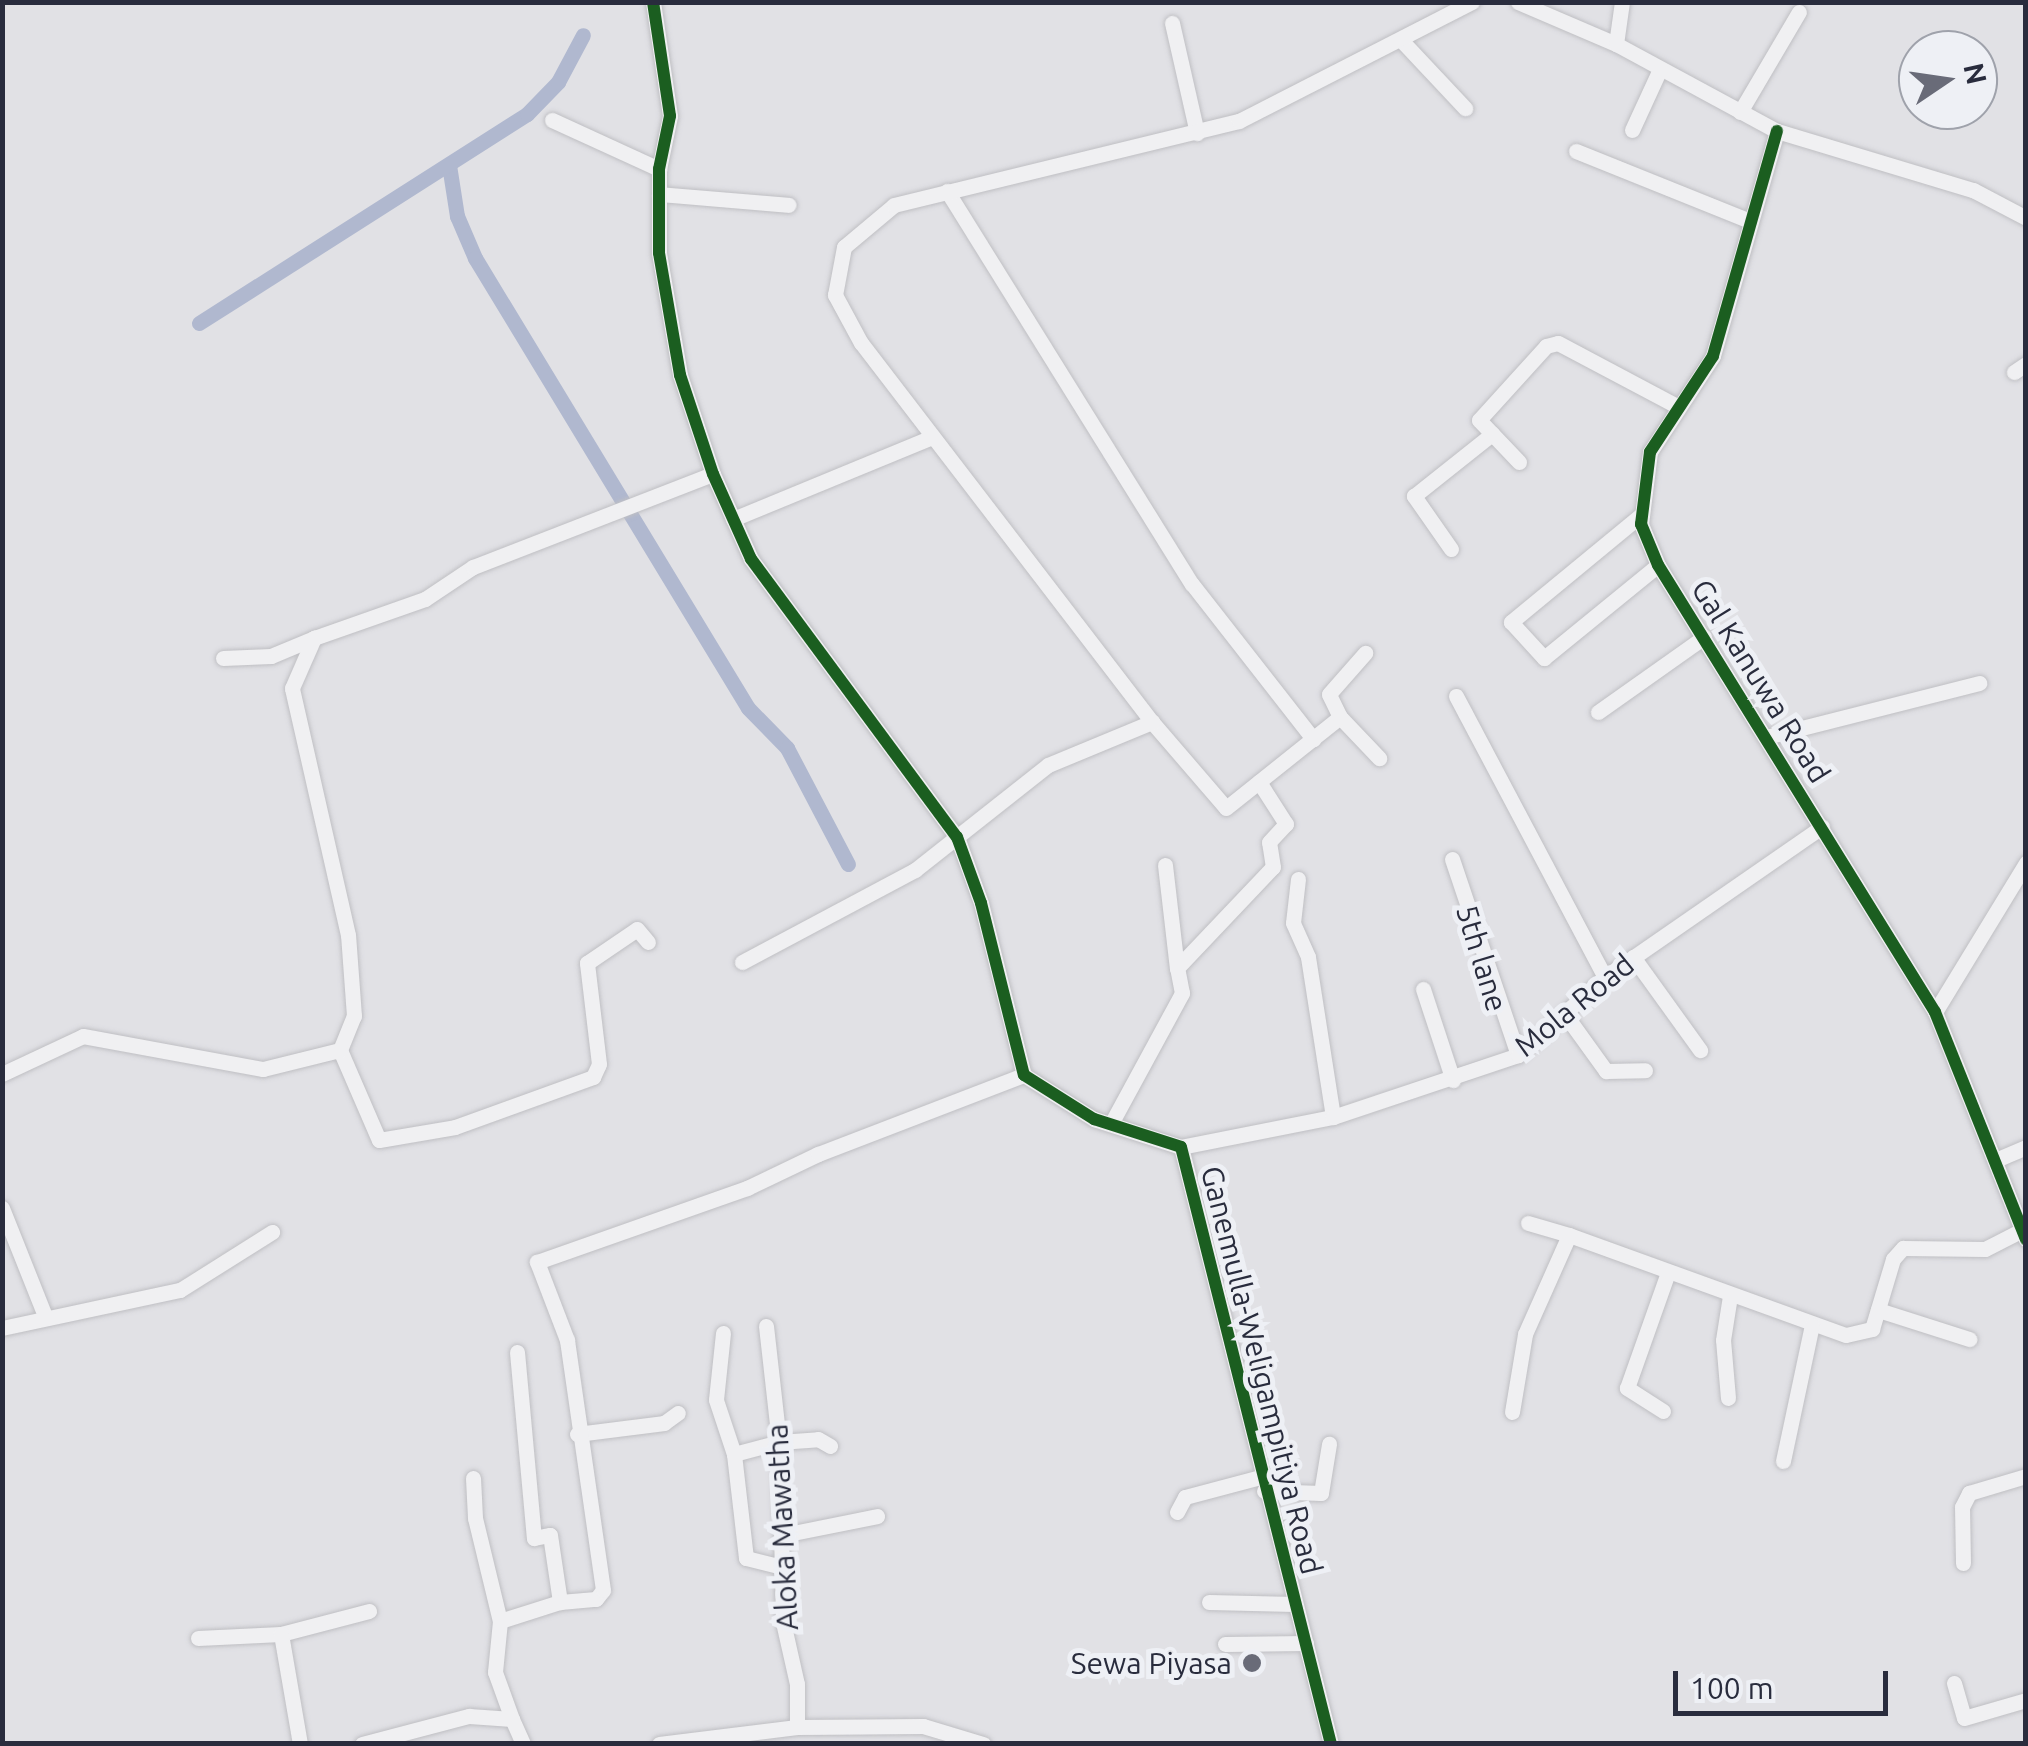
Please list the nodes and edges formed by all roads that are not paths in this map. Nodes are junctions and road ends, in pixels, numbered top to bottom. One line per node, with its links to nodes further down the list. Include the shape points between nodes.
1 (652, 2): 17 (street, via 670,116)
2 (1472, 2): 7 (street)
3 (1518, 2): 8 (street)
4 (1622, 2): 8 (street)
5 (1799, 12): 11 (street)
6 (1172, 22): 15 (street)
7 (1402, 42): 10 (street); 15 (street, via 1240,121)
8 (1616, 44): 9 (street)
9 (1660, 69): 11 (street); 13 (street)
10 (1466, 108)
11 (1740, 112): 14 (street)
12 (552, 120): 17 (street)
13 (1632, 130)
14 (1777, 131): 21 (street, via 1973,190); 22 (street, Gal Kanuwa Road)
15 (1197, 133): 18 (street)
16 (1576, 151): 22 (street)
17 (659, 170): 19 (street)
18 (947, 192): 25 (street, via 894,205 864,225 844,247 835,294 861,343); 42 (street, via 1192,584)
19 (659, 194): 20 (street); 27 (street, via 660,253 680,375)
20 (789, 205)
21 (2026, 218)
22 (1750, 221): 23 (street, Gal Kanuwa Road, via 1712,356)
23 (1675, 405): 24 (street, via 1558,343 1546,346 1479,420); 28 (street, Gal Kanuwa Road, via 1650,452)
24 (1492, 434): 26 (street); 30 (street, via 1414,496)
25 (932, 437): 29 (street); 40 (street)
26 (1519, 462)
27 (712, 474): 29 (street); 33 (street, via 472,567 425,599)
28 (1642, 514): 31 (street, Gal Kanuwa Road); 31 (street, via 1511,622 1544,658)
29 (733, 519): 46 (street, via 751,559 814,650)
30 (1451, 550)
31 (1658, 565): 32 (street, Gal Kanuwa Road)
32 (1704, 637): 38 (street); 41 (street, Gal Kanuwa Road)
33 (314, 638): 35 (street, via 271,656); 59 (street, via 292,688 348,935 354,1016)
34 (1365, 653): 39 (street, via 1328,694)
35 (223, 658)
36 (1979, 683): 41 (street)
37 (1456, 696): 55 (street)
38 (1598, 712)
39 (1340, 717): 42 (street); 43 (street)
40 (1152, 722): 44 (street, via 1226,808); 46 (street, via 1048,765)
41 (1770, 736): 45 (street, Gal Kanuwa Road)
42 (1313, 739): 44 (street)
43 (1380, 758)
44 (1260, 782): 54 (street, via 1286,824 1269,842 1273,867)
45 (1822, 826): 52 (street, Mola Road); 57 (street, Gal Kanuwa Road)
46 (957, 837): 53 (street, via 915,870); 64 (street, via 981,902)
47 (1452, 860): 61 (street, 5th lane)
48 (2026, 863): 57 (street)
49 (1165, 865): 54 (street)
50 (1298, 879): 66 (street, via 1293,924 1308,957)
51 (648, 942): 59 (street, via 637,929 587,963 600,1064 594,1077 472,1121 379,1140)
52 (1632, 957): 55 (street, Mola Road); 60 (street)
53 (742, 962)
54 (1177, 968): 67 (street, via 1182,993)
55 (1605, 977): 58 (street, Mola Road)
56 (1423, 989): 65 (street)
57 (1935, 1012): 70 (street, Gal Kanuwa Road)
58 (1566, 1017): 61 (street, Mola Road); 62 (street, via 1606,1071)
59 (340, 1050): 63 (street, via 264,1069 82,1036)
60 (1700, 1050)
61 (1518, 1054): 65 (street, Mola Road)
62 (1645, 1070)
63 (2, 1074)
64 (1024, 1075): 67 (street, Ganemulla-Weligampitiya Road, via 1069,1107); 90 (street, via 747,1188 537,1262 568,1340)
65 (1453, 1080): 66 (street, Mola Road)
66 (1333, 1118): 69 (street, Mola Road)
67 (1112, 1122): 69 (street, Ganemulla-Weligampitiya Road)
68 (2026, 1147): 70 (street)
69 (1181, 1148): 98 (street, Ganemulla-Weligampitiya Road)
70 (1998, 1159): 75 (street, Gal Kanuwa Road)
71 (2, 1208): 79 (street)
72 (1528, 1223): 74 (street)
73 (272, 1232): 79 (street, via 180,1290)
74 (1569, 1235): 76 (street); 89 (street, via 1525,1334)
75 (2023, 1235): 78 (street, via 1984,1249 1903,1248)
76 (1666, 1275): 77 (street); 87 (street, via 1627,1388)
77 (1730, 1296): 80 (street); 86 (street, via 1723,1340)
78 (1878, 1310): 80 (street, via 1863,1334); 84 (street)
79 (46, 1316): 82 (street)
80 (1812, 1324): 95 (street)
81 (766, 1326): 91 (street, Aloka Mawatha)
82 (2, 1328)
83 (723, 1333): 94 (street, via 716,1400)
84 (1969, 1340)
85 (516, 1352): 104 (street, via 534,1538 550,1535)
86 (1728, 1398)
87 (1663, 1411)
88 (678, 1412): 90 (street, via 664,1423)
89 (1512, 1412)
90 (577, 1434): 104 (street, via 603,1590 581,1604)
91 (779, 1442): 93 (street, via 818,1440); 94 (street); 101 (street, Aloka Mawatha)
92 (1328, 1444): 98 (street, via 1321,1493)
93 (830, 1446)
94 (734, 1454): 103 (street, via 746,1558)
95 (1783, 1461)
96 (2026, 1476): 102 (street, via 1969,1493 1962,1507)
97 (473, 1478): 108 (street, via 475,1518)
98 (1262, 1484): 99 (street, via 1186,1497); 106 (street, Ganemulla-Weligampitiya Road)
99 (1177, 1512)
100 (877, 1516): 101 (street)
101 (783, 1534): 103 (street, Aloka Mawatha)
102 (1963, 1563)
103 (782, 1566): 116 (street, Aloka Mawatha)
104 (560, 1602): 108 (street)
105 (1209, 1602): 106 (street)
106 (1294, 1604): 112 (street, Ganemulla-Weligampitiya Road)
107 (369, 1611): 109 (street)
108 (500, 1621): 115 (street, via 496,1672)
109 (282, 1634): 110 (street); 117 (street)
110 (198, 1638)
111 (1224, 1644): 112 (street)
112 (1306, 1644): 122 (street, Ganemulla-Weligampitiya Road)
113 (1954, 1683): 114 (street, via 1964,1718)
114 (2026, 1700)
115 (512, 1719): 118 (street, via 469,1716); 119 (street)
116 (797, 1727): 120 (street); 121 (street, via 923,1726)
117 (300, 1744)
118 (362, 1744)
119 (523, 1744)
120 (659, 1744)
121 (983, 1744)
122 (1331, 1744)

